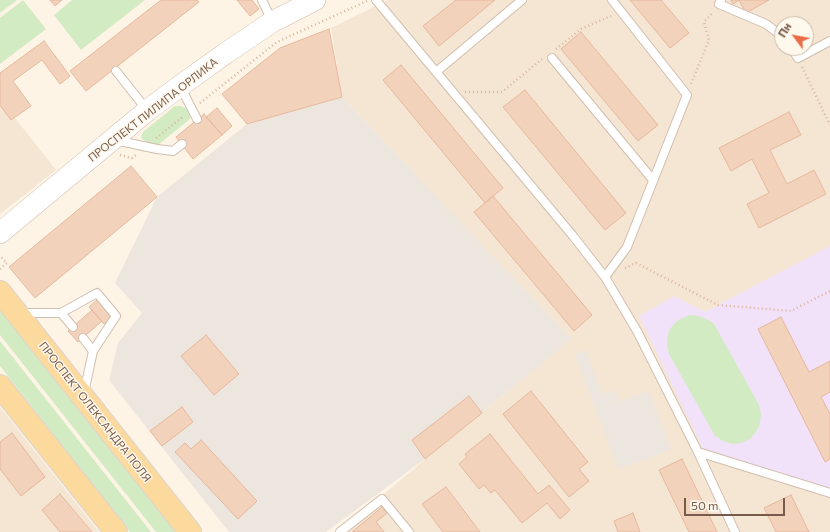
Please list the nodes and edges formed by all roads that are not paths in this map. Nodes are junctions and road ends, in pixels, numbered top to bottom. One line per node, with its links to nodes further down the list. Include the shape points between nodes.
1 (262, 0): 7 (lane)
2 (315, 0): 7 (main road, ПРОСПЕКТ ПИЛИПА ОРЛИКА)
3 (376, 0): 13 (lane)
4 (522, 0): 13 (lane)
5 (612, 0): 19 (lane, via 687,95)
6 (720, 2): 8 (lane)
7 (272, 22): 14 (main road, ПРОСПЕКТ ПИЛИПА ОРЛИКА)
8 (774, 30)
9 (830, 41): 10 (lane)
10 (814, 50)
11 (553, 54): 19 (lane)
12 (116, 71): 15 (lane)
13 (436, 72): 21 (lane)
14 (180, 86): 15 (main road, ПРОСПЕКТ ПИЛИПА ОРЛИКА); 16 (lane)
15 (148, 110): 18 (main road, ПРОСПЕКТ ПИЛИПА ОРЛИКА)
16 (197, 119)
17 (182, 144): 18 (lane, via 173,151 146,146)
18 (113, 149): 20 (main road, ПРОСПЕКТ ПИЛИПА ОРЛИКА)
19 (653, 180): 21 (lane, via 627,247)
20 (0, 233)
21 (605, 277): 30 (lane, via 637,331)
22 (0, 292): 23 (main road, ПРОСПЕКТ ОЛЕКСАНДРА ПОЛЯ)
23 (16, 313): 24 (lane); 29 (main road, ПРОСПЕКТ ОЛЕКСАНДРА ПОЛЯ)
24 (61, 313): 25 (lane); 27 (lane, via 97,293 116,316)
25 (73, 326)
26 (83, 338): 27 (lane)
27 (93, 351): 29 (lane)
28 (0, 386): 32 (main road)
29 (83, 398): 33 (main road, ПРОСПЕКТ ОЛЕКСАНДРА ПОЛЯ)
30 (698, 452): 31 (lane); 36 (lane)
31 (830, 494)
32 (116, 532)
33 (190, 532)
34 (340, 532): 35 (lane, via 382,499)
35 (409, 532)
36 (735, 532)

